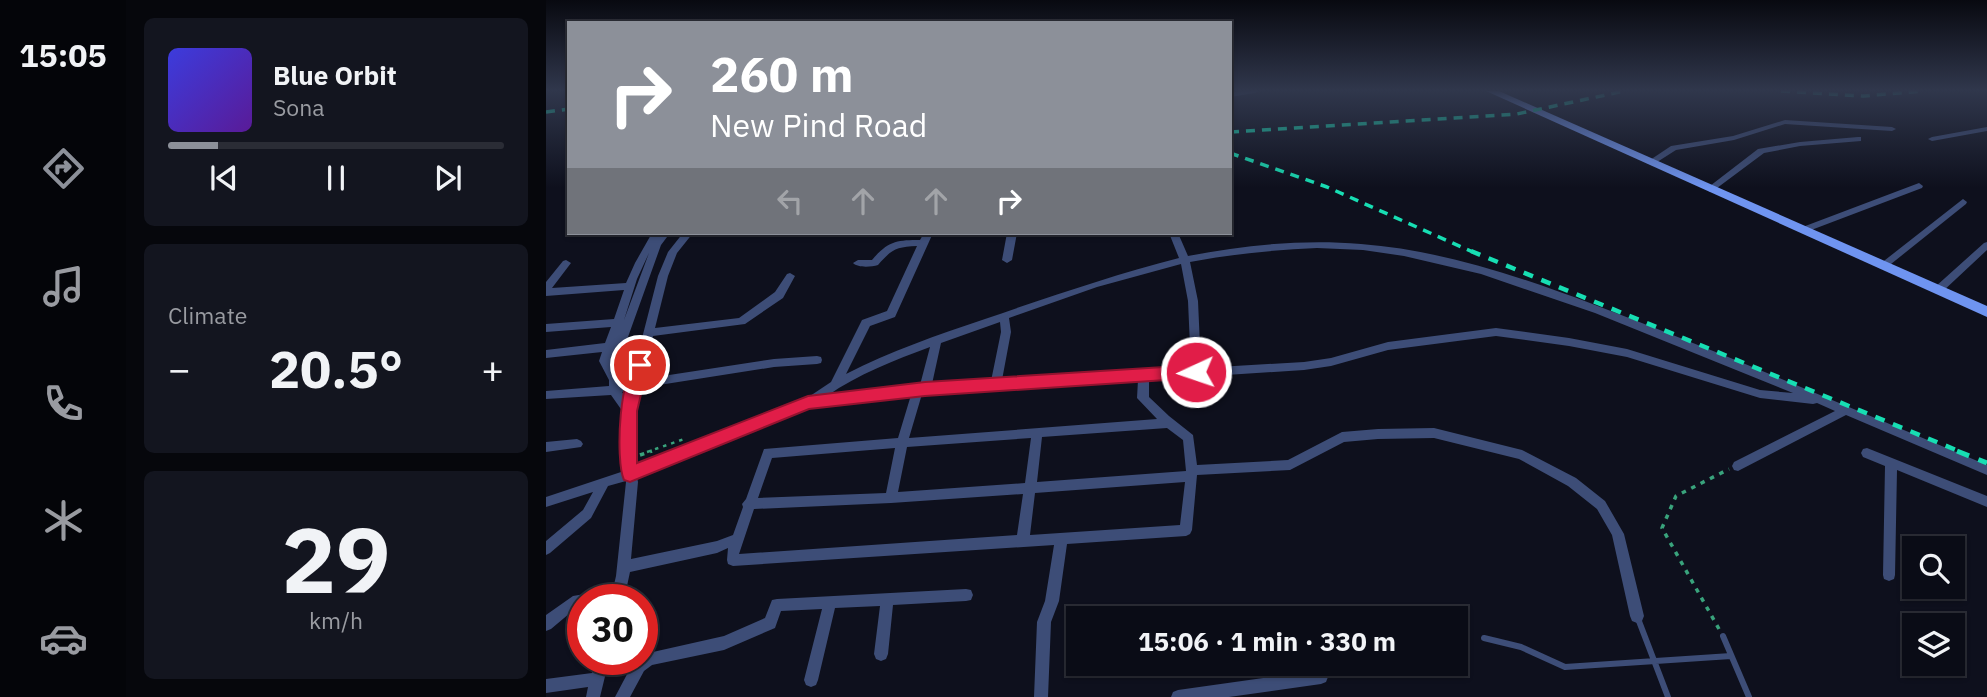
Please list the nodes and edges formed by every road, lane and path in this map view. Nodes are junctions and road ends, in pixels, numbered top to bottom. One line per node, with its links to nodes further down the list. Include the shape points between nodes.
1 (1564, 124): 8 (main road)
2 (1780, 124): 8 (street, via 1734,138 1674,148)
3 (1808, 124): 4 (street)
4 (1892, 129)
5 (1987, 129): 7 (street)
6 (1858, 139): 10 (street, via 1761,151)
7 (1932, 139)
8 (1651, 162): 10 (main road)
9 (1919, 186): 12 (street)
10 (1710, 189): 12 (main road)
11 (1963, 202): 24 (street)
12 (1802, 230): 24 (main road)
13 (655, 235): 28 (street)
14 (664, 235): 45 (street, via 614,362)
15 (686, 235): 35 (street, via 663,276)
16 (1012, 235): 20 (street)
17 (1175, 235): 21 (street)
18 (925, 238): 23 (street, via 892,244 875,263); 42 (street, via 891,314 866,323)
19 (1987, 245): 29 (street)
20 (1007, 260)
21 (1187, 260): 32 (street, via 1104,281); 40 (street, via 1195,315); 48 (street, via 1242,249 1304,246 1360,247 1433,258 1495,272)
22 (566, 263): 25 (street)
23 (858, 264)
24 (1883, 266): 29 (main road)
25 (558, 275): 27 (street); 30 (street)
26 (790, 276): 35 (street, via 779,295 741,321)
27 (546, 278)
28 (629, 286): 30 (street); 33 (street)
29 (1938, 290): 31 (main road)
30 (546, 291)
31 (1987, 312)
32 (1004, 316): 36 (street); 44 (street, via 1006,332)
33 (620, 322): 34 (street); 37 (street)
34 (546, 328)
35 (648, 333): 43 (street)
36 (936, 342): 42 (street); 46 (street)
37 (608, 348): 38 (street); 45 (street, via 604,361)
38 (546, 354)
39 (817, 360): 43 (street)
40 (1196, 372): 41 (street); 48 (street, via 1304,366 1388,346 1496,332 1627,353 1760,394)
41 (1144, 375): 44 (street); 52 (street, via 1143,398)
42 (836, 383): 49 (street)
43 (635, 384): 45 (street); 51 (street)
44 (996, 384): 46 (street)
45 (614, 385): 47 (street); 51 (street)
46 (921, 389): 49 (street); 54 (street)
47 (546, 395)
48 (1827, 401): 50 (street)
49 (808, 403): 62 (street)
50 (1846, 410): 59 (street); 60 (street)
51 (629, 411): 62 (street)
52 (1167, 423): 53 (street); 61 (street, via 1189,438)
53 (1037, 434): 54 (street); 64 (street)
54 (902, 443): 65 (street); 68 (street, via 768,453)
55 (577, 444): 56 (street)
56 (546, 447)
57 (1867, 453): 58 (street)
58 (1891, 462): 67 (street); 74 (street)
59 (1738, 466): 82 (path, via 1676,496 1662,528)
60 (1987, 470)
61 (1192, 473): 64 (street); 70 (street, via 1185,530); 80 (street, via 1290,465 1342,437 1378,434 1434,433 1522,455 1572,482 1601,505 1618,534)
62 (630, 474): 63 (street); 73 (street)
63 (604, 482): 66 (street); 72 (street, via 587,514)
64 (1030, 488): 65 (street); 71 (street)
65 (891, 498): 68 (street)
66 (546, 502)
67 (1987, 502)
68 (748, 504): 69 (street)
69 (737, 539): 71 (street, via 733,560); 73 (street)
70 (1061, 539): 71 (street); 94 (street, via 1052,601 1044,622)
71 (1023, 541)
72 (546, 549)
73 (623, 567): 75 (street)
74 (1888, 575)
75 (620, 584)
76 (966, 595): 77 (street)
77 (887, 599): 78 (street); 84 (street)
78 (830, 602): 90 (street); 93 (street, via 777,605 770,623 724,643 649,659 639,666)
79 (567, 607): 81 (street)
80 (1637, 616): 86 (lane)
81 (546, 624)
82 (1723, 636): 85 (lane)
83 (1484, 638): 86 (lane, via 1521,647 1565,667)
84 (881, 654)
85 (1731, 656): 86 (lane); 97 (lane)
86 (1654, 659): 96 (lane)
87 (598, 675): 89 (street)
88 (1321, 677): 95 (street)
89 (597, 679): 91 (street); 92 (street)
90 (811, 680)
91 (546, 687)
92 (593, 697)
93 (622, 697)
94 (1041, 697)
95 (1178, 697)
96 (1668, 697)
97 (1749, 697)

